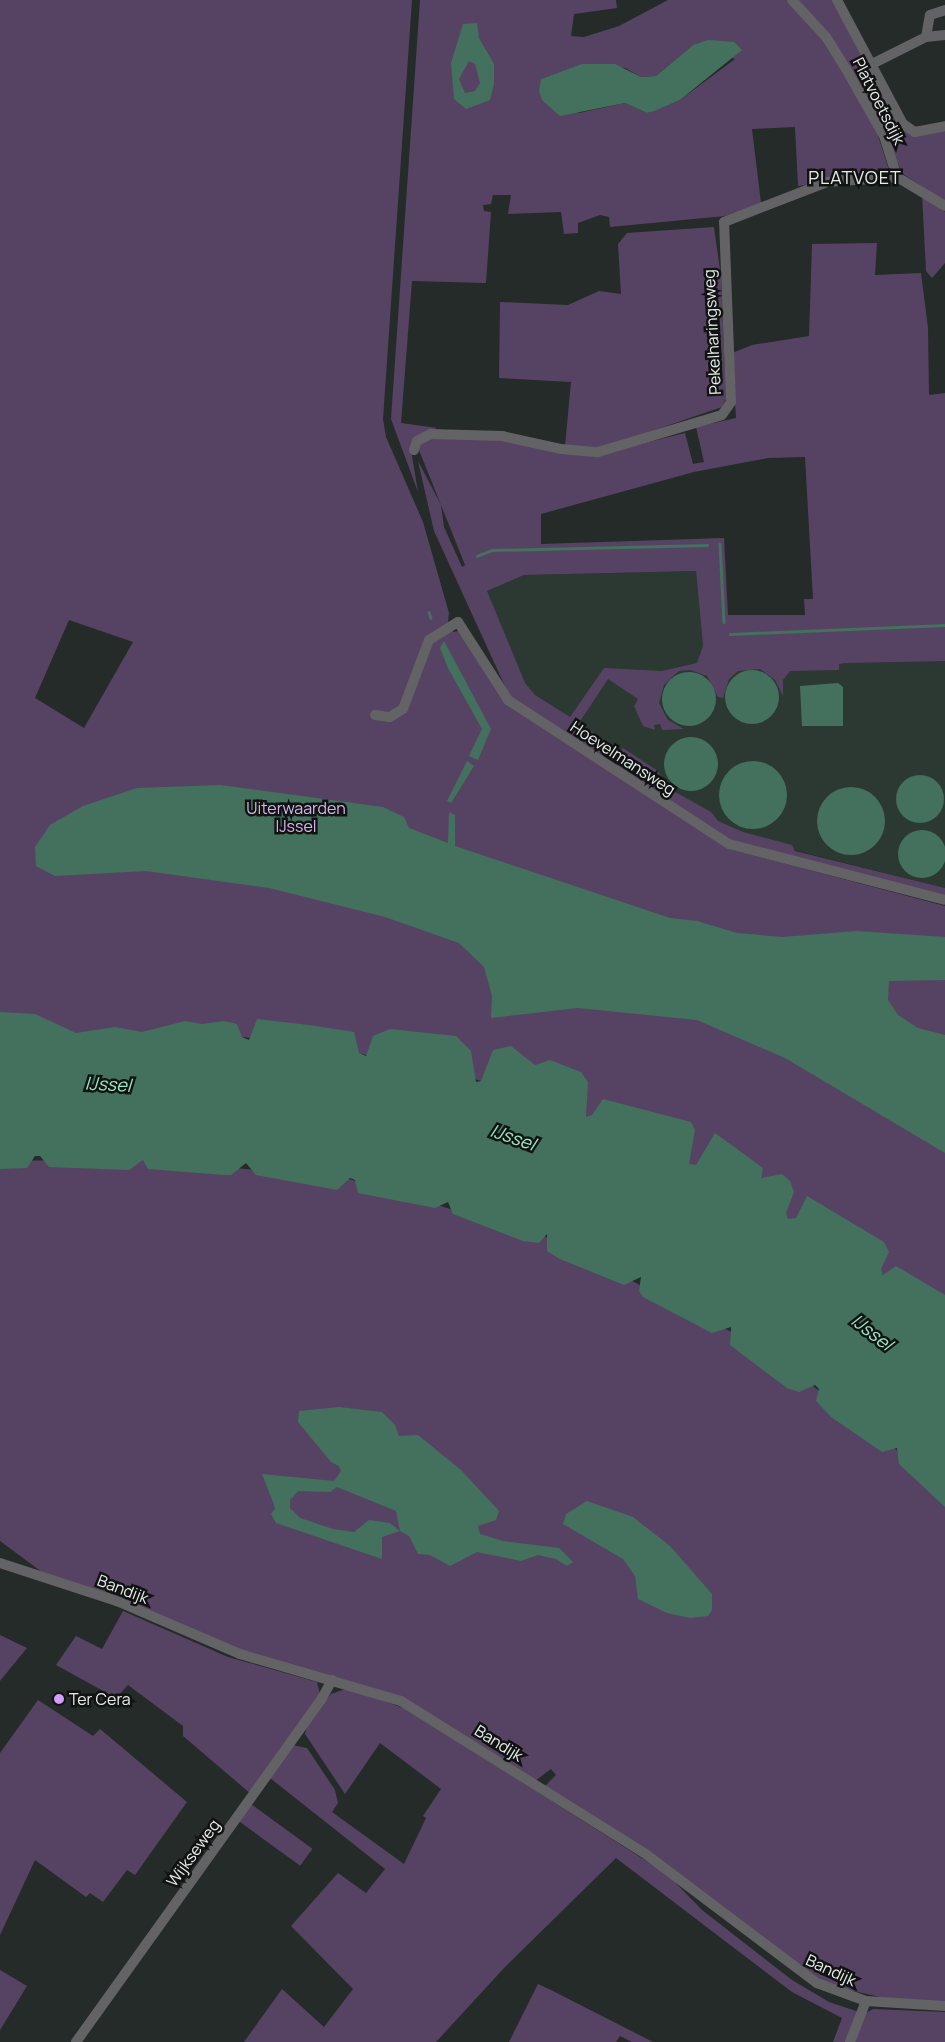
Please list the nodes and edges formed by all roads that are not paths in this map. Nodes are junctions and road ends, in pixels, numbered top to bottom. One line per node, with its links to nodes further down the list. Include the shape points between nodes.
1 (792, 0): 8 (street, Platvoetsdijk, via 820,31 846,69 884,136)
2 (837, 0): 6 (street)
3 (945, 10): 5 (street, via 930,15)
4 (945, 35): 5 (street)
5 (926, 37): 6 (street)
6 (872, 64): 7 (street, via 903,124 915,132)
7 (945, 126)
8 (898, 177): 9 (street); 10 (street, Pekelharingsweg, via 828,182 724,222 731,402 722,415 598,452 561,449 502,436 431,434 417,441)
9 (945, 206)
10 (414, 450)
11 (375, 715): 12 (street, Hoevelmansweg, via 390,717 403,710 429,640 458,622 513,704 729,844)
12 (945, 900)
13 (0, 1563): 14 (street, Bandijk, via 119,1602 240,1654)
14 (332, 1680): 15 (street, Bandijk, via 401,1701 655,1860 794,1969 836,1992); 17 (street, Wijkseweg, via 321,1700)
15 (866, 2001): 16 (street, Bandijk); 18 (street)
16 (945, 2006)
17 (76, 2042)
18 (850, 2042)

